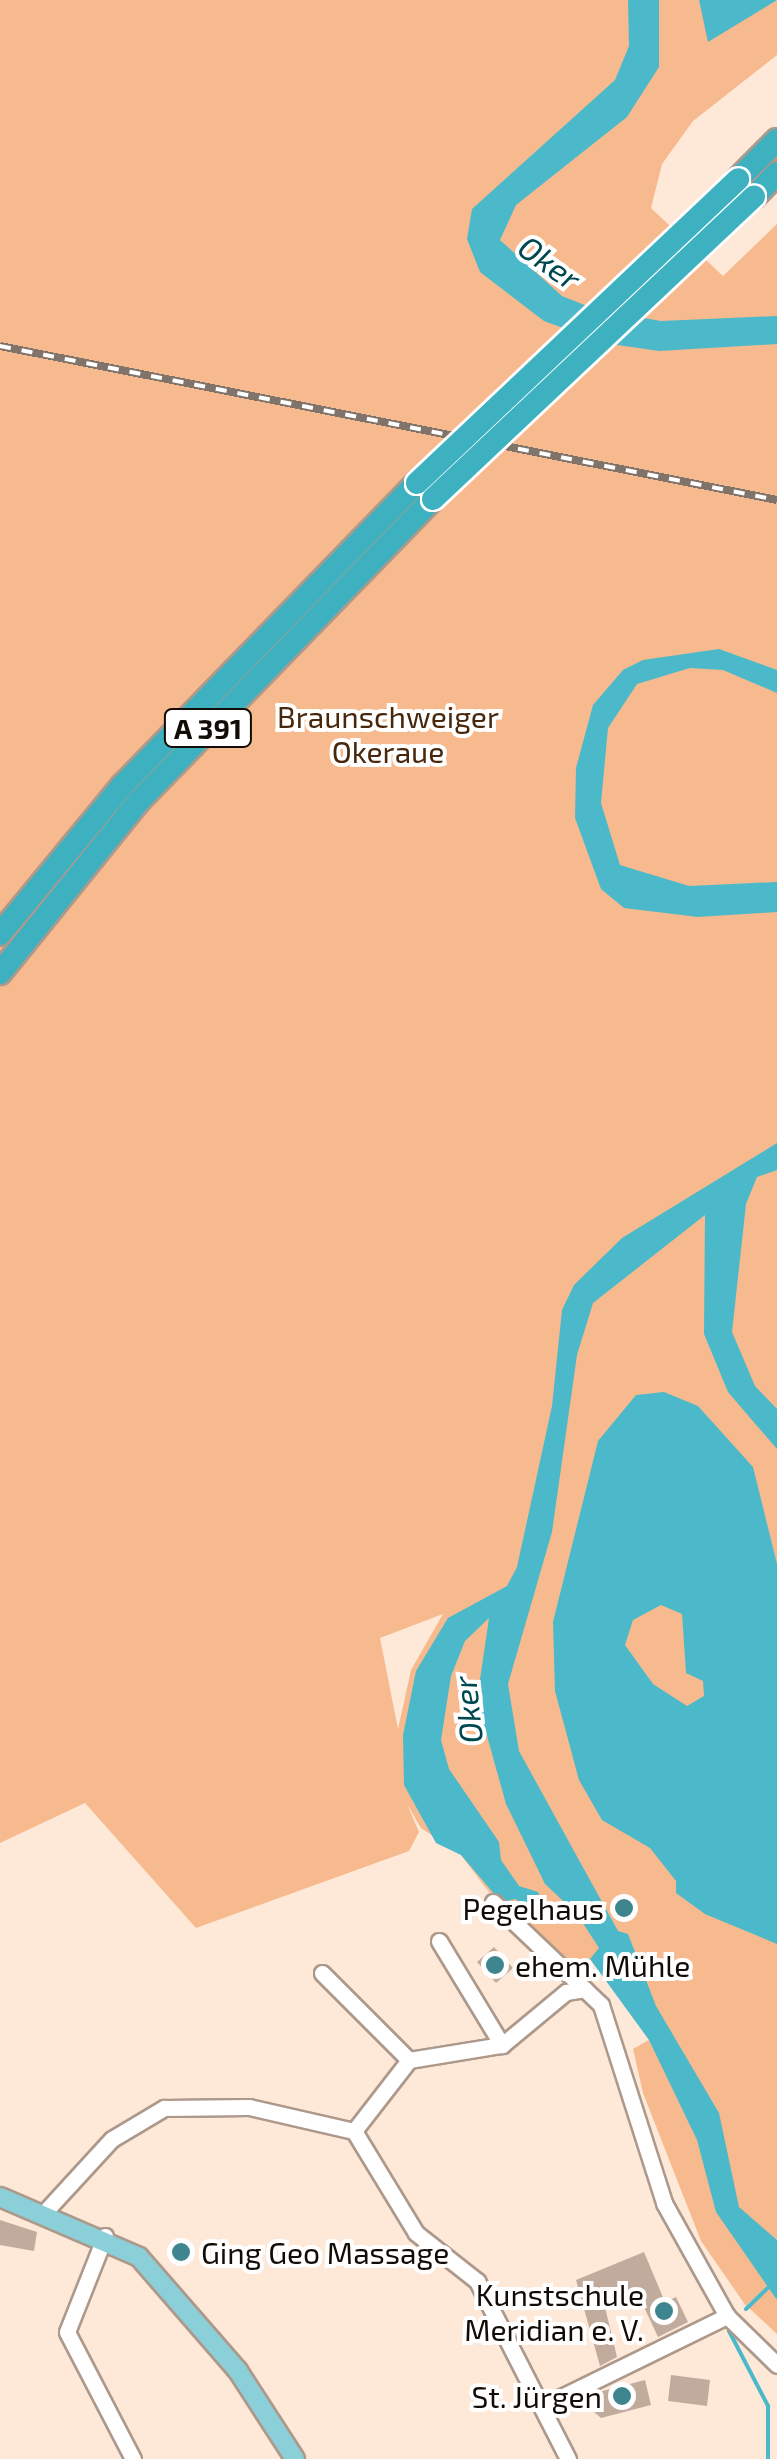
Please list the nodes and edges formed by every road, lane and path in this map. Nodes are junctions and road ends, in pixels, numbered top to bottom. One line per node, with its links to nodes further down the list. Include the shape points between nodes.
1 (777, 140): 3 (highway, A 391)
2 (777, 174): 3 (highway, A 391)
3 (746, 188): 4 (highway, A 391, bridge, via 277,622 122,786); 5 (highway, A 391, bridge, via 293,639 138,802)
4 (0, 934)
5 (0, 972)
6 (493, 1902): 9 (street)
7 (439, 1941): 10 (street)
8 (322, 1974): 11 (street)
9 (585, 1989): 10 (street, via 566,1992); 16 (street, via 609,2019 664,2203)
10 (502, 2044): 11 (street)
11 (410, 2060): 12 (street)
12 (354, 2131): 14 (street, via 249,2107 164,2108 112,2139); 18 (street, via 372,2150 416,2233 477,2282)
13 (0, 2197): 14 (main road)
14 (42, 2214): 15 (main road)
15 (105, 2236): 19 (street, via 68,2332); 20 (main road, via 139,2257 186,2306)
16 (727, 2316): 17 (street); 18 (street)
17 (777, 2364)
18 (545, 2405): 21 (street)
19 (133, 2459)
20 (295, 2459)
21 (568, 2459)

